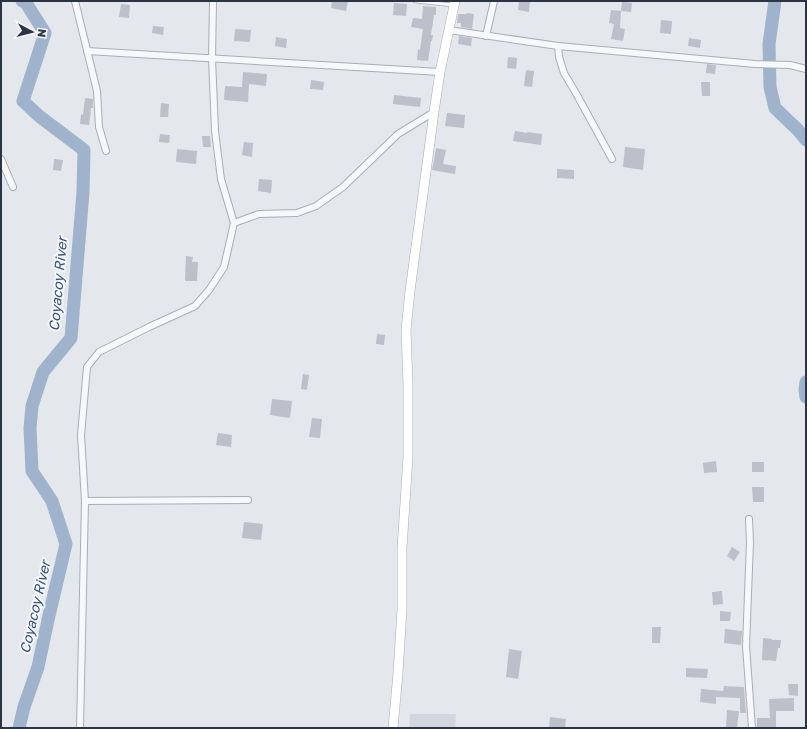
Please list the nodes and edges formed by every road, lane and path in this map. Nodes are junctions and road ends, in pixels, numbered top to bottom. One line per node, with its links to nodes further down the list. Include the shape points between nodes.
1 (75, 1): 9 (street)
2 (213, 1): 10 (street)
3 (415, 1): 5 (lane)
4 (494, 1): 7 (street)
5 (454, 3): 6 (street)
6 (449, 30): 7 (street); 12 (street)
7 (486, 36): 8 (street)
8 (558, 46): 11 (street, via 790,65); 16 (street, via 564,72)
9 (87, 51): 10 (street); 14 (street, via 97,92 99,127)
10 (212, 58): 12 (street); 18 (street, via 215,131 221,178)
11 (806, 69)
12 (440, 72): 13 (street)
13 (434, 112): 18 (street, via 398,134 343,187 316,206 297,213 259,214); 23 (street, via 406,330 408,457 402,548 402,609)
14 (106, 151)
15 (1, 159): 17 (street)
16 (612, 159)
17 (14, 187)
18 (234, 223): 20 (street, via 224,267 209,290 194,306 99,352 87,367 81,435)
19 (248, 500): 20 (street)
20 (85, 501): 22 (street)
21 (749, 519): 24 (street, via 746,646)
22 (80, 728)
23 (393, 728)
24 (752, 728)

